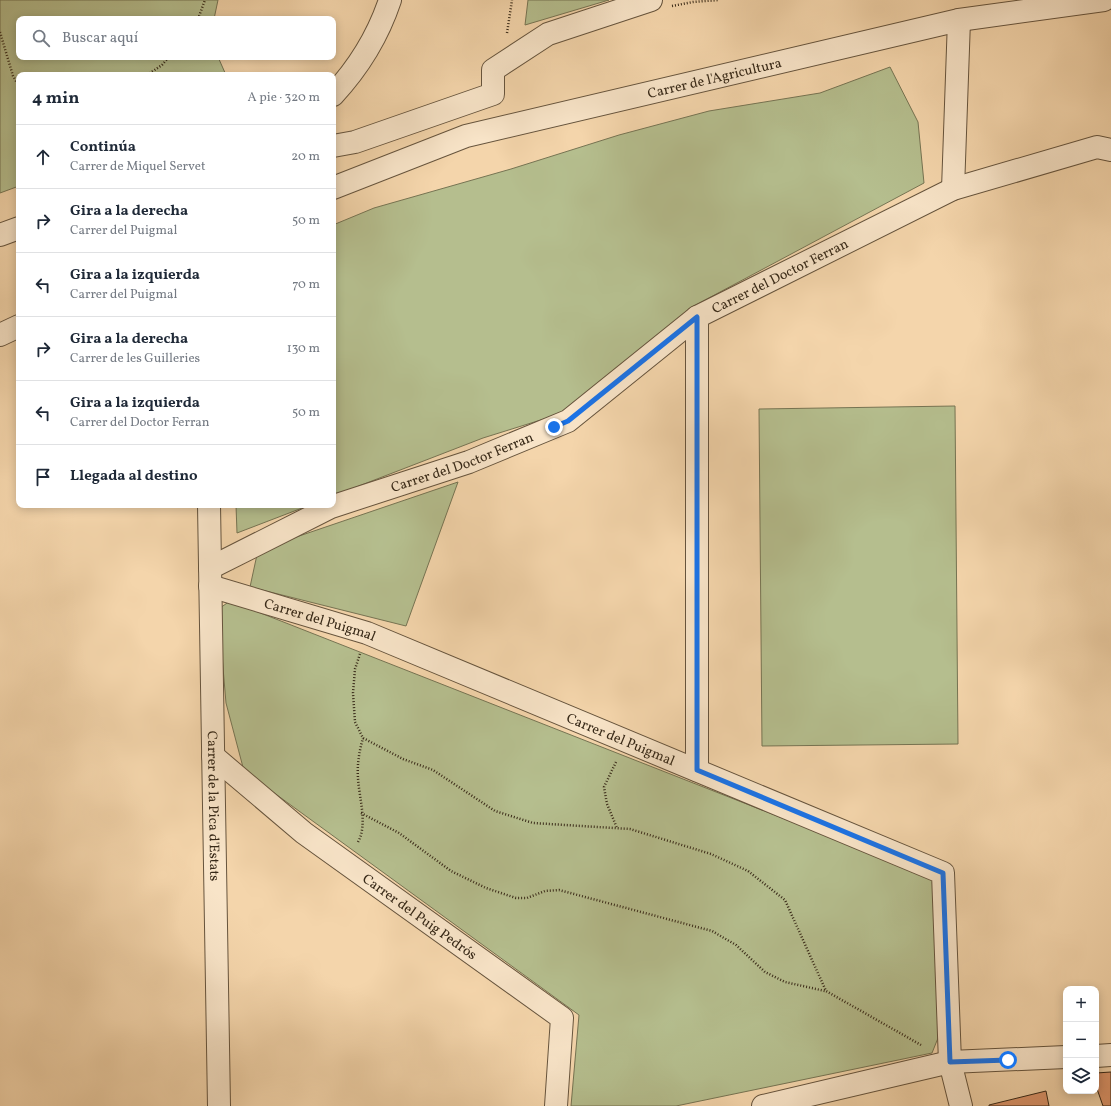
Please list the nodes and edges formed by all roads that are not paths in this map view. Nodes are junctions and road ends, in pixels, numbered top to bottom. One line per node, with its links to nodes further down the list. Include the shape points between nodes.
1 (390, 0): 5 (street, via 365,56)
2 (651, 0): 6 (street, via 548,34 493,70 493,94 355,142)
3 (1104, 0): 4 (street, Carrer de l'Agricultura)
4 (959, 20): 8 (street, Carrer de l'Agricultura, via 466,136); 9 (street)
5 (336, 91)
6 (336, 145)
7 (1111, 150): 9 (street, Carrer del Doctor Ferran, via 1097,147)
8 (336, 187)
9 (953, 188): 12 (street, Carrer del Doctor Ferran)
10 (16, 229): 11 (street)
11 (0, 235)
12 (697, 317): 15 (street, Carrer del Doctor Ferran, via 568,421 468,462); 20 (street)
13 (16, 327): 14 (street)
14 (0, 335)
15 (336, 505)
16 (209, 508): 18 (street, Carrer de la Pica d'Estats)
17 (329, 508): 18 (street, Carrer del Doctor Ferran)
18 (210, 577): 19 (street, Carrer de la Pica d'Estats); 20 (street, Carrer del Puigmal, via 367,633)
19 (213, 756): 25 (street, Carrer de la Pica d'Estats); 26 (street, Carrer del Puig Pedrós, via 304,833 562,1018)
20 (697, 770): 24 (street, Carrer del Puigmal, via 943,873)
21 (1111, 1055): 22 (street)
22 (1099, 1056)
23 (1063, 1057): 24 (street)
24 (950, 1062): 27 (street); 28 (street, Carrer del Puigmal)
25 (218, 1106)
26 (556, 1106)
27 (763, 1106)
28 (961, 1106)

